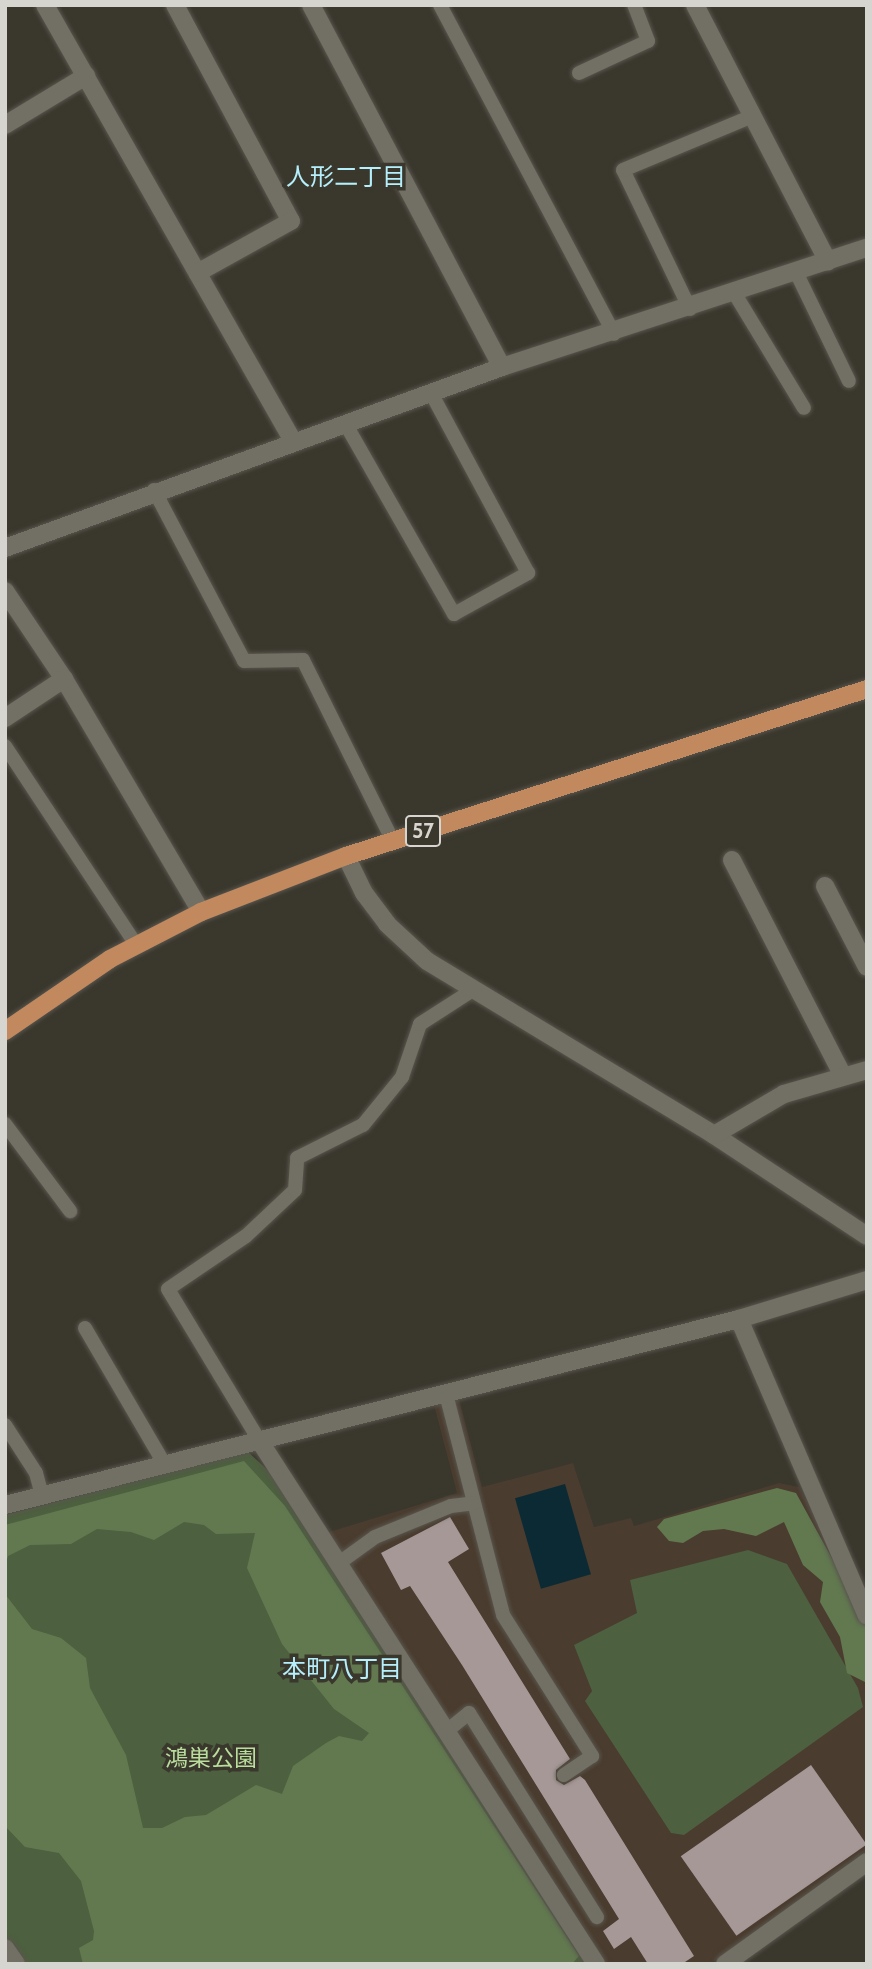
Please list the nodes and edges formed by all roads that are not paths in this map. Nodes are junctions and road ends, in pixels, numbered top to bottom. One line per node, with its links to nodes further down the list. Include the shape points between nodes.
1 (45, 5): 8 (street)
2 (174, 5): 14 (street, via 291,221)
3 (311, 5): 18 (street)
4 (440, 5): 17 (lane)
5 (634, 5): 7 (lane, via 648,41)
6 (695, 5): 9 (street)
7 (579, 73)
8 (86, 76): 10 (street); 14 (street)
9 (753, 116): 12 (street); 16 (lane, via 623,170)
10 (5, 125)
11 (867, 248): 12 (street)
12 (828, 261): 13 (street)
13 (796, 272): 15 (street); 19 (lane)
14 (197, 273): 23 (street)
15 (735, 294): 16 (street); 21 (lane)
16 (690, 309): 17 (street)
17 (614, 334): 18 (street)
18 (502, 368): 20 (street)
19 (849, 381)
20 (431, 393): 22 (street); 22 (lane, via 528,573 454,614)
21 (804, 408)
22 (345, 423): 23 (street)
23 (293, 441): 24 (street)
24 (154, 491): 25 (street); 31 (lane, via 244,661 303,660)
25 (5, 548)
26 (5, 591): 27 (street)
27 (64, 679): 29 (street); 35 (street)
28 (867, 689): 31 (main road, 57)
29 (5, 718)
30 (5, 746): 36 (lane)
31 (393, 841): 32 (main road, 57)
32 (345, 856): 35 (main road, 57); 38 (street, via 387,925 428,961)
33 (732, 860): 41 (street)
34 (825, 886): 37 (street)
35 (201, 912): 36 (main road, 57)
36 (136, 946): 39 (main road, 57)
37 (867, 967)
38 (473, 990): 43 (street); 51 (lane, via 420,1024 402,1077 363,1125 297,1158 295,1190 246,1236 168,1289)
39 (5, 1031)
40 (867, 1070): 41 (street)
41 (843, 1076): 43 (street, via 785,1094)
42 (5, 1124): 44 (lane)
43 (714, 1135): 45 (street)
44 (70, 1211)
45 (867, 1236)
46 (867, 1280): 47 (street)
47 (739, 1319): 49 (street); 57 (street)
48 (85, 1328): 52 (lane)
49 (446, 1394): 51 (street); 55 (lane)
50 (5, 1425): 53 (lane, via 36,1473)
51 (259, 1440): 52 (street); 56 (street)
52 (164, 1463): 53 (street)
53 (42, 1495): 54 (street)
54 (10, 1502)
55 (474, 1503): 56 (lane, via 451,1506 375,1537); 59 (lane, via 503,1615 592,1756)
56 (339, 1563): 58 (street)
57 (866, 1612)
58 (447, 1730): 61 (lane, via 469,1713); 64 (street)
59 (564, 1775)
60 (867, 1862): 65 (street)
61 (597, 1917)
62 (5, 1948): 63 (street)
63 (16, 1964)
64 (596, 1964)
65 (725, 1964)

